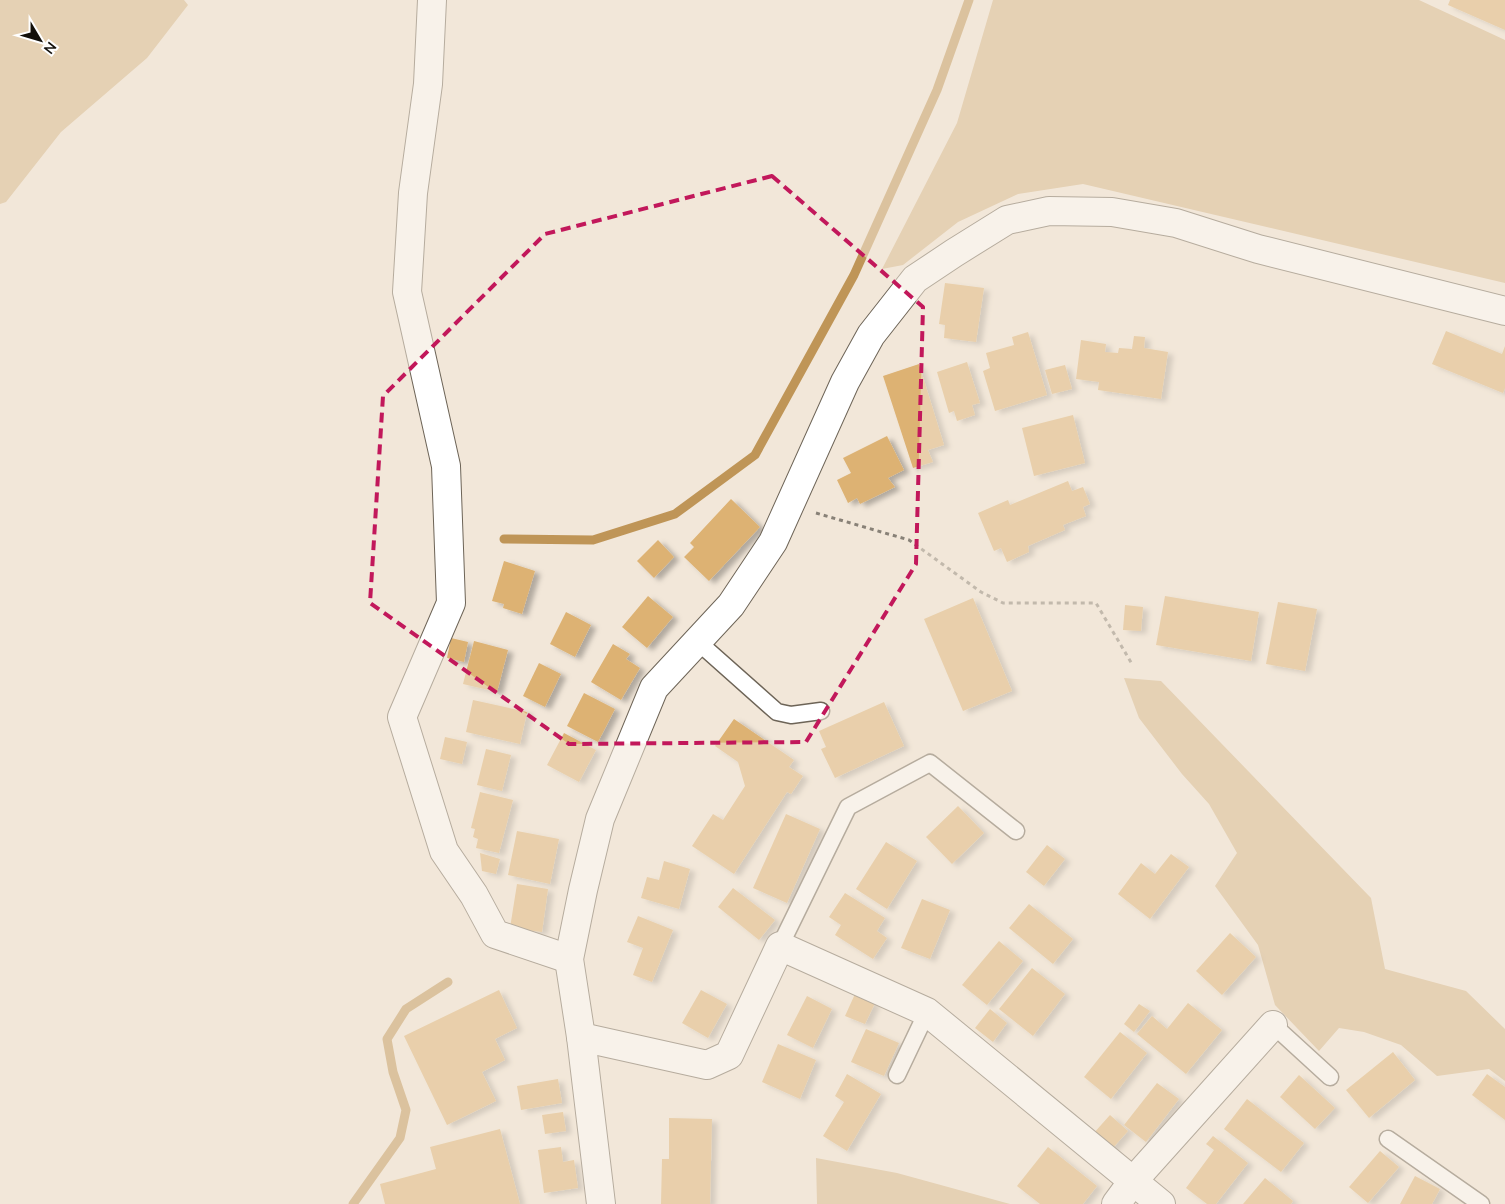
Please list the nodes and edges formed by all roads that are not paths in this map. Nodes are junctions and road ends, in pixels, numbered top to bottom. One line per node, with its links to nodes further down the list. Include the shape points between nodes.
1 (432, 0): 7 (street, via 428,84 413,192 406,292 446,466 450,603 402,717 444,851 474,895 495,934)
2 (1505, 311): 3 (street, via 1258,249 1176,223 1112,212 1049,211 1007,220 915,279 871,335 845,382 773,542 731,605)
3 (697, 641): 4 (lane, via 777,712 791,715); 7 (street, via 654,688 600,819)
4 (821, 711)
5 (1016, 831): 6 (lane, via 930,763 848,808)
6 (780, 946): 8 (street); 10 (street, via 729,1055 707,1065)
7 (569, 959): 10 (street)
8 (927, 1012): 11 (lane); 14 (street)
9 (1273, 1025): 12 (lane); 14 (street)
10 (581, 1037): 15 (street)
11 (897, 1075)
12 (1330, 1077)
13 (1388, 1139): 18 (lane)
14 (1132, 1181): 16 (street); 17 (street)
15 (601, 1204)
16 (1116, 1204)
17 (1161, 1204)
18 (1481, 1204)

